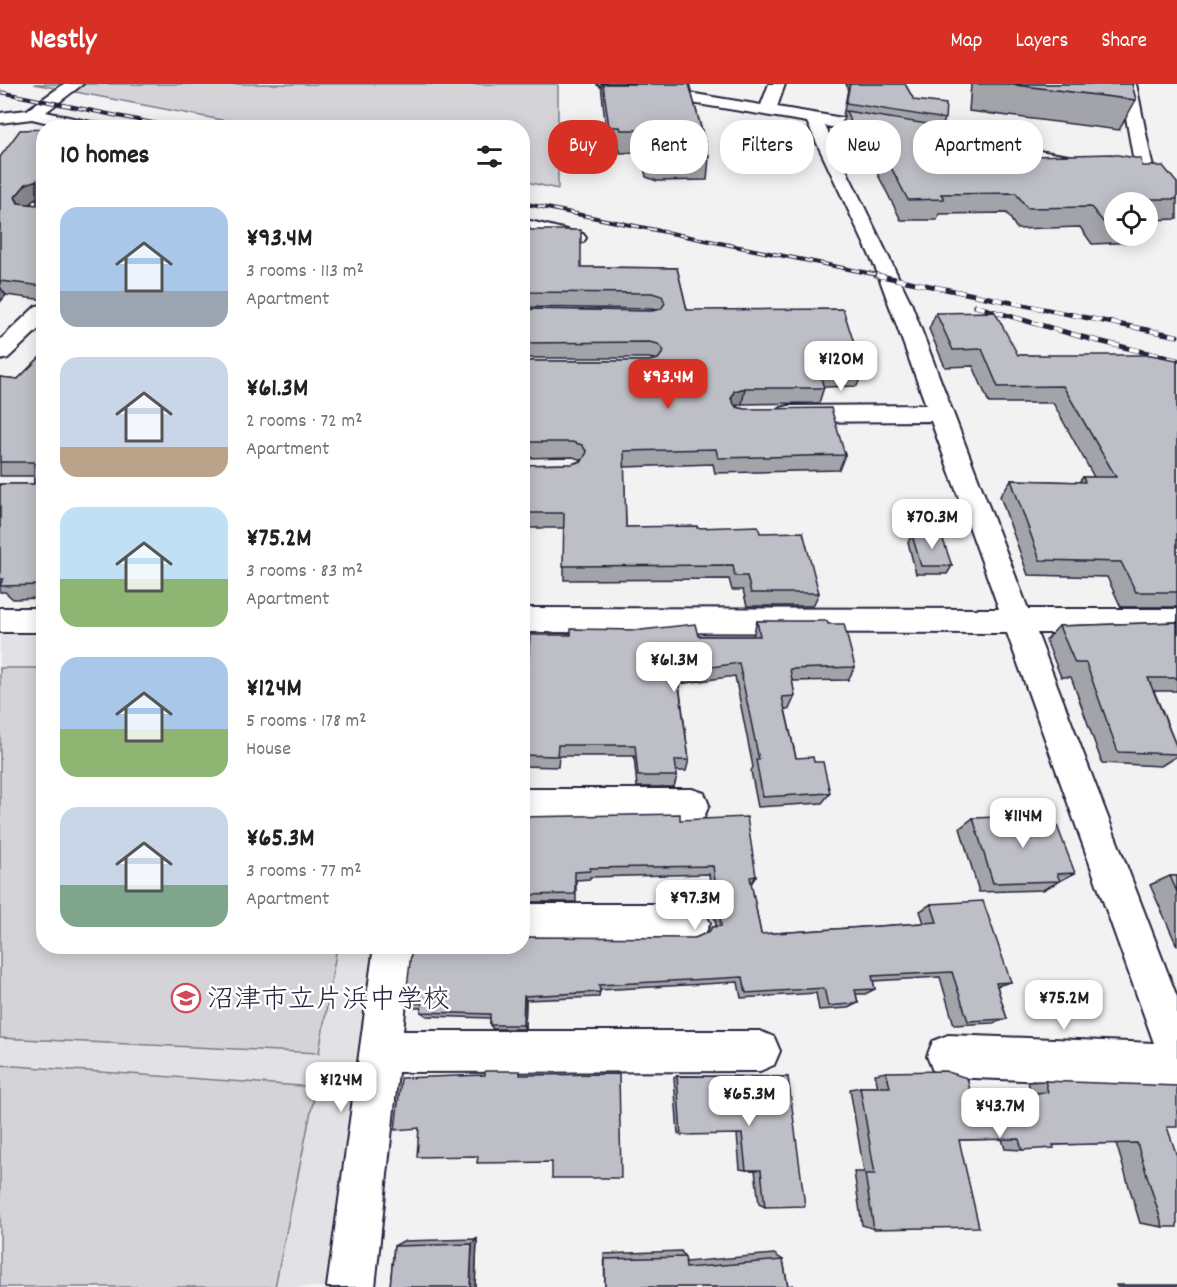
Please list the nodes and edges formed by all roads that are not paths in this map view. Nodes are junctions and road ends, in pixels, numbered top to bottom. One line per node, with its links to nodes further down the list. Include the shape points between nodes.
1 (75, 84): 6 (street)
2 (606, 84): 5 (street)
3 (777, 84): 5 (street)
4 (1128, 84): 12 (street)
5 (767, 111): 8 (street)
6 (32, 114): 7 (street); 9 (street)
7 (0, 118)
8 (813, 118): 10 (street); 18 (street, via 886,269)
9 (59, 120)
10 (1099, 166)
11 (1122, 170): 12 (street)
12 (1145, 173): 13 (street)
13 (1166, 177)
14 (530, 227): 15 (street)
15 (576, 237)
16 (36, 318): 17 (street)
17 (0, 353)
18 (941, 413): 19 (street); 23 (street)
19 (765, 414)
20 (0, 620): 21 (street)
21 (36, 620)
22 (530, 620): 23 (street)
23 (1019, 621): 24 (street); 30 (street)
24 (1177, 621)
25 (530, 805): 26 (street)
26 (693, 806)
27 (530, 923): 28 (street)
28 (690, 923)
29 (392, 954): 33 (street)
30 (1165, 985): 31 (street)
31 (1177, 1050)
32 (760, 1051): 33 (street)
33 (379, 1052): 36 (street)
34 (948, 1056): 35 (street)
35 (1177, 1065)
36 (351, 1287)

